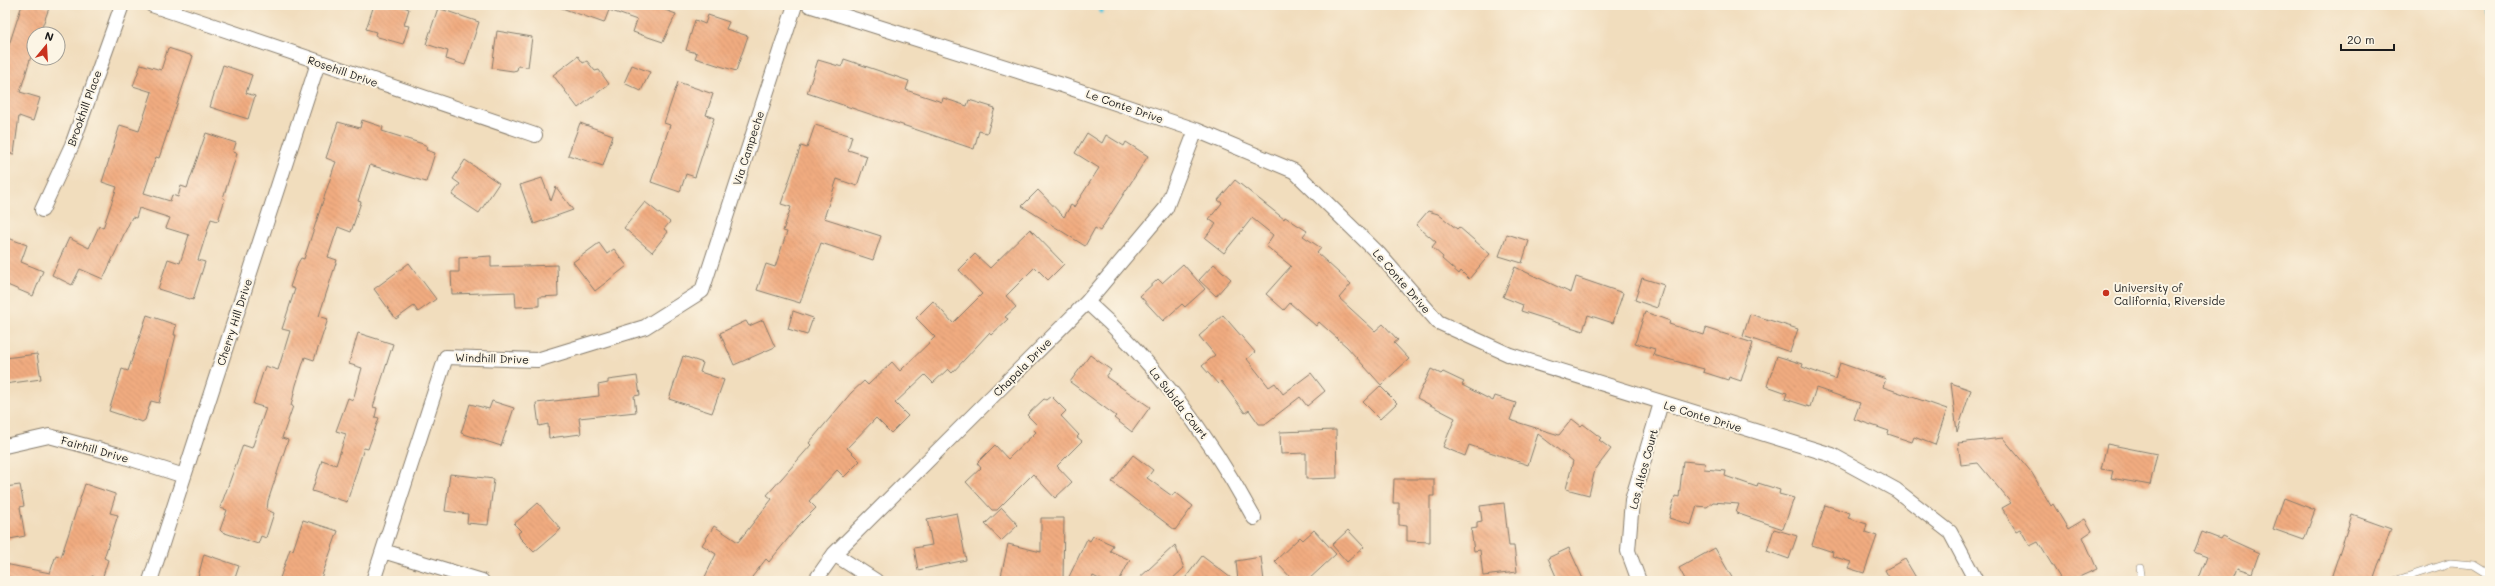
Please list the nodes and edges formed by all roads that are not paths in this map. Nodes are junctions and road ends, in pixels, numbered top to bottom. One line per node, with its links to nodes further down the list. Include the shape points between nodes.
1 (122, 5): 8 (street, Brookhill Place, via 72,145)
2 (152, 5): 5 (street, Rosehill Drive)
3 (795, 5): 9 (street, Via Campeche)
4 (809, 5): 6 (street, Le Conte Drive)
5 (318, 63): 7 (street, Rosehill Drive); 13 (street, Cherry Hill Drive)
6 (1196, 130): 10 (street, Chapala Drive, via 1166,208); 11 (street, Le Conte Drive, via 1294,171 1379,254 1438,322 1510,355)
7 (535, 135)
8 (42, 210)
9 (702, 291): 15 (street, Windhill Drive, via 645,327 537,360 446,357)
10 (1087, 302): 14 (street, La Subida Court, via 1115,327 1168,385 1219,456); 16 (street, Chapala Drive)
11 (1661, 403): 24 (street, Los Altos Court, via 1632,500 1628,551); 25 (street, Le Conte Drive, via 1832,455 1896,490 1950,532)
12 (5, 446): 13 (street, Fairhill Drive, via 49,436)
13 (184, 476): 19 (street, Cherry Hill Drive)
14 (1254, 518)
15 (383, 550): 20 (street, Windhill Drive); 21 (street)
16 (834, 554): 22 (street, Chapala Drive); 23 (street)
17 (2140, 568): 26 (lane)
18 (2490, 575): 27 (lane, via 2474,565 2450,563)
19 (150, 581)
20 (373, 581)
21 (482, 581)
22 (815, 581)
23 (876, 581)
24 (1640, 581)
25 (1976, 581)
26 (2142, 581)
27 (2394, 581)

